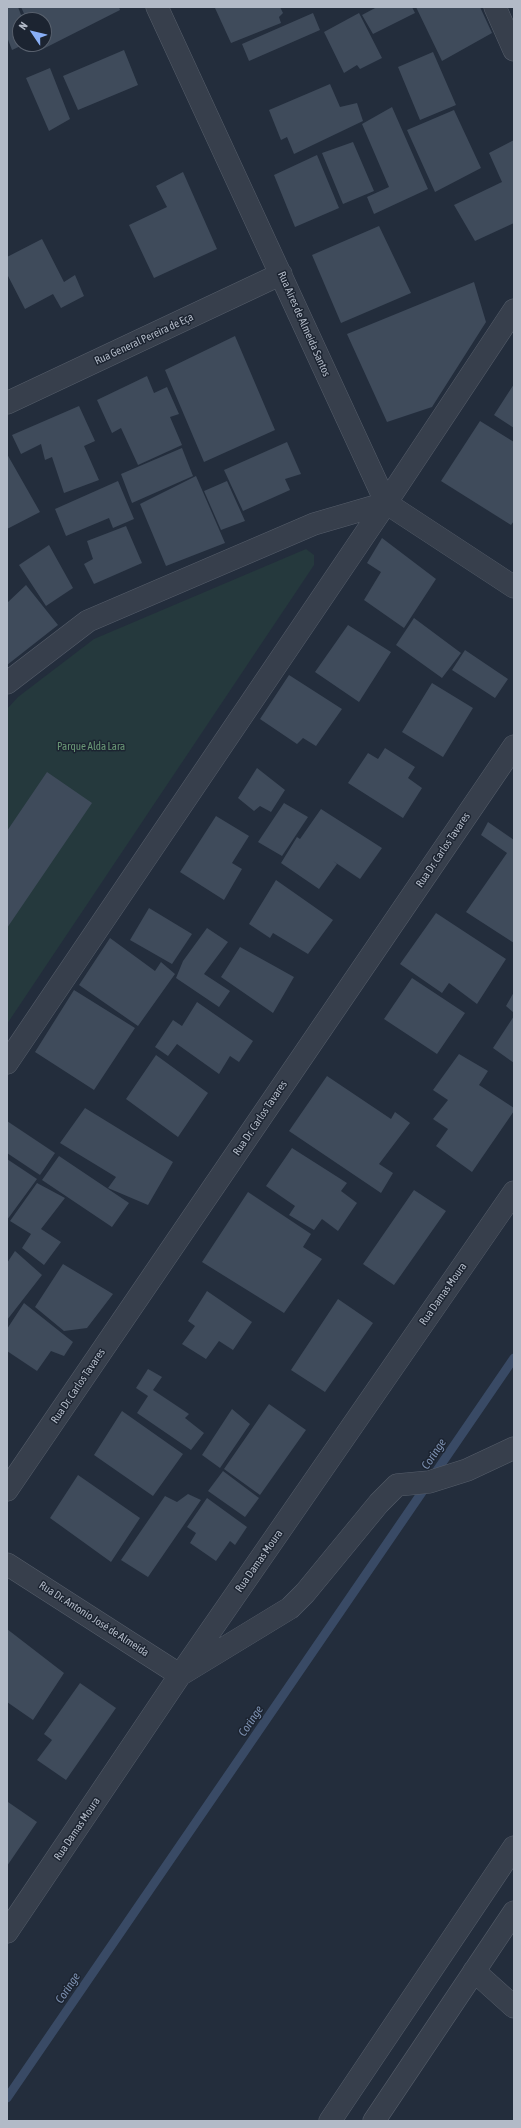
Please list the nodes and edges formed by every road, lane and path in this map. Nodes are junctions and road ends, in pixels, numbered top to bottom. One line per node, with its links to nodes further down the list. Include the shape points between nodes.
1 (157, 7): 4 (street, Rua Aires de Almeida Santos)
2 (495, 7): 3 (street)
3 (514, 50)
4 (282, 274): 6 (street, Rua General Pereira de Eça); 7 (street, Rua Aires de Almeida Santos)
5 (514, 310): 7 (street)
6 (7, 403)
7 (386, 503): 8 (street); 9 (street, via 314,524 88,621); 11 (street)
8 (514, 587)
9 (7, 683)
10 (514, 746): 14 (street, Rua Dr. Carlos Tavares)
11 (7, 1063)
12 (514, 1192): 16 (street, Rua Damas Moura)
13 (514, 1448): 16 (street, via 467,1470 429,1482 397,1485 290,1608)
14 (7, 1490)
15 (7, 1564): 16 (street, Rua Dr. Antonio José de Almeida)
16 (180, 1675): 19 (street, Rua Damas Moura)
17 (514, 1847): 22 (street)
18 (514, 1912): 20 (street)
19 (7, 1932)
20 (474, 1971): 21 (street); 23 (street)
21 (514, 2007)
22 (330, 2121)
23 (374, 2121)

